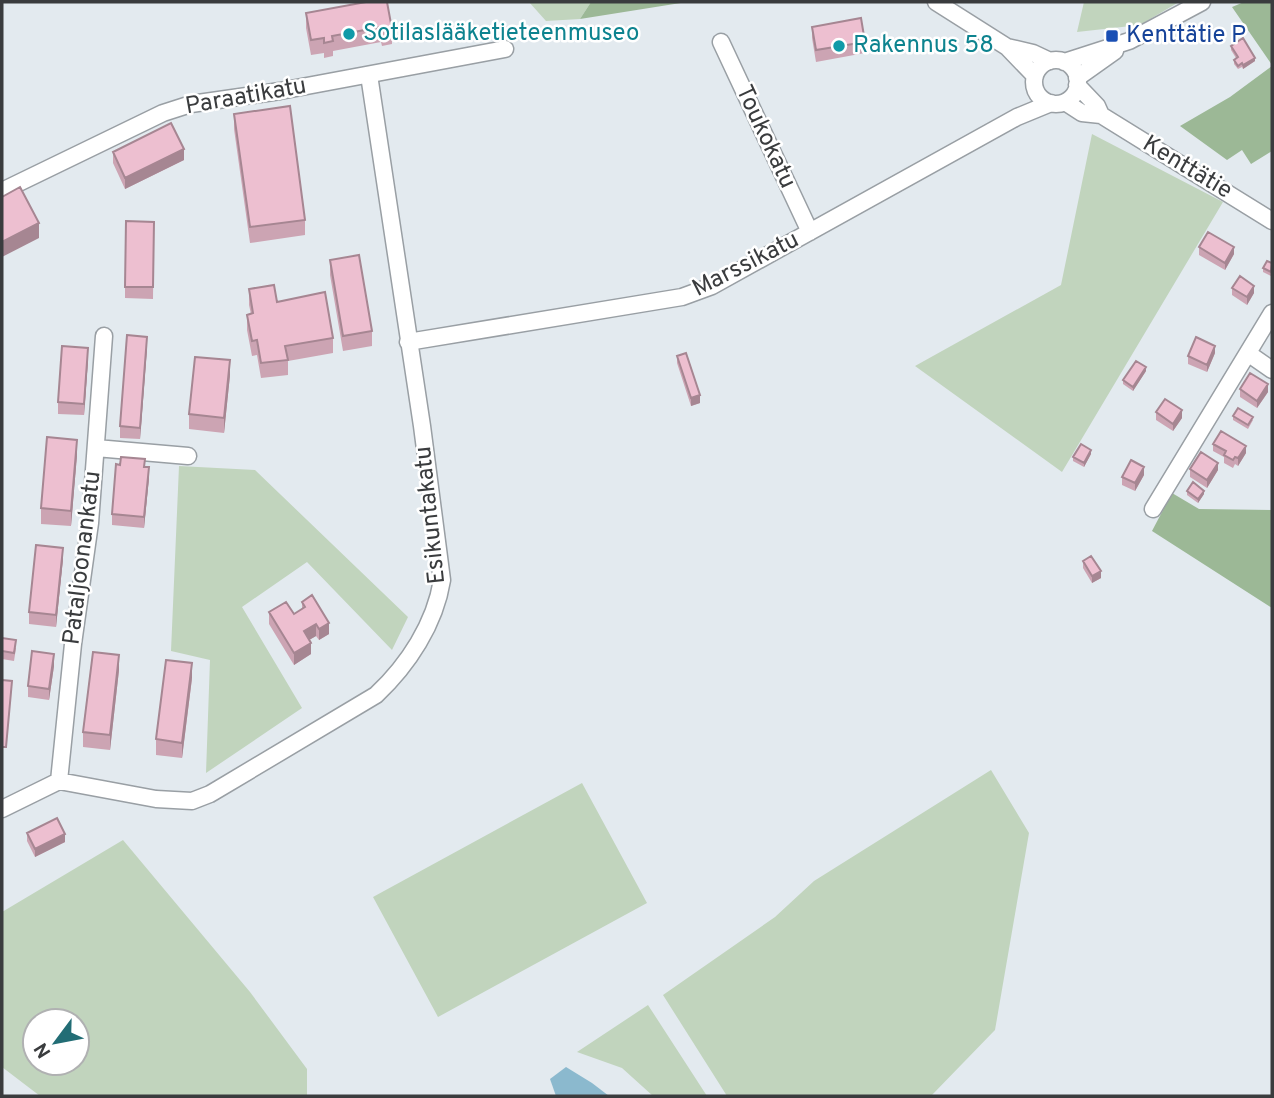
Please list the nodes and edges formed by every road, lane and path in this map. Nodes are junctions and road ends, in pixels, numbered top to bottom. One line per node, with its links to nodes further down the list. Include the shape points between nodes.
1 (936, 2): 5 (street)
2 (1202, 2): 4 (street)
3 (721, 42): 16 (street, Toukokatu)
4 (1121, 43): 7 (street); 9 (street)
5 (1007, 47): 7 (street); 10 (street)
6 (505, 49): 8 (street, Paraatikatu)
7 (1057, 62): 9 (street, via 1074,71); 10 (street, via 1038,69)
8 (369, 75): 14 (street, Paraatikatu, via 191,104 163,113); 19 (street, Esikuntakatu)
9 (1077, 81): 11 (street, via 1071,98); 12 (street)
10 (1035, 83): 11 (street, via 1044,101); 13 (street)
11 (1058, 103): 12 (street); 13 (street, Marssikatu)
12 (1101, 116): 15 (street, Kenttätie)
13 (1017, 117): 16 (street, Marssikatu)
14 (2, 191)
15 (1272, 221)
16 (810, 232): 19 (street, Marssikatu, via 682,298)
17 (1272, 313): 20 (street)
18 (104, 336): 22 (street, Pataljoonankatu)
19 (408, 342): 25 (street, Esikuntakatu, via 442,580 430,623 393,679 364,702 192,801)
20 (1249, 354): 21 (street); 24 (street)
21 (1272, 370)
22 (96, 448): 23 (street); 25 (street, Pataljoonankatu)
23 (188, 456)
24 (1153, 509)
25 (59, 781): 26 (street)
26 (2, 809)

